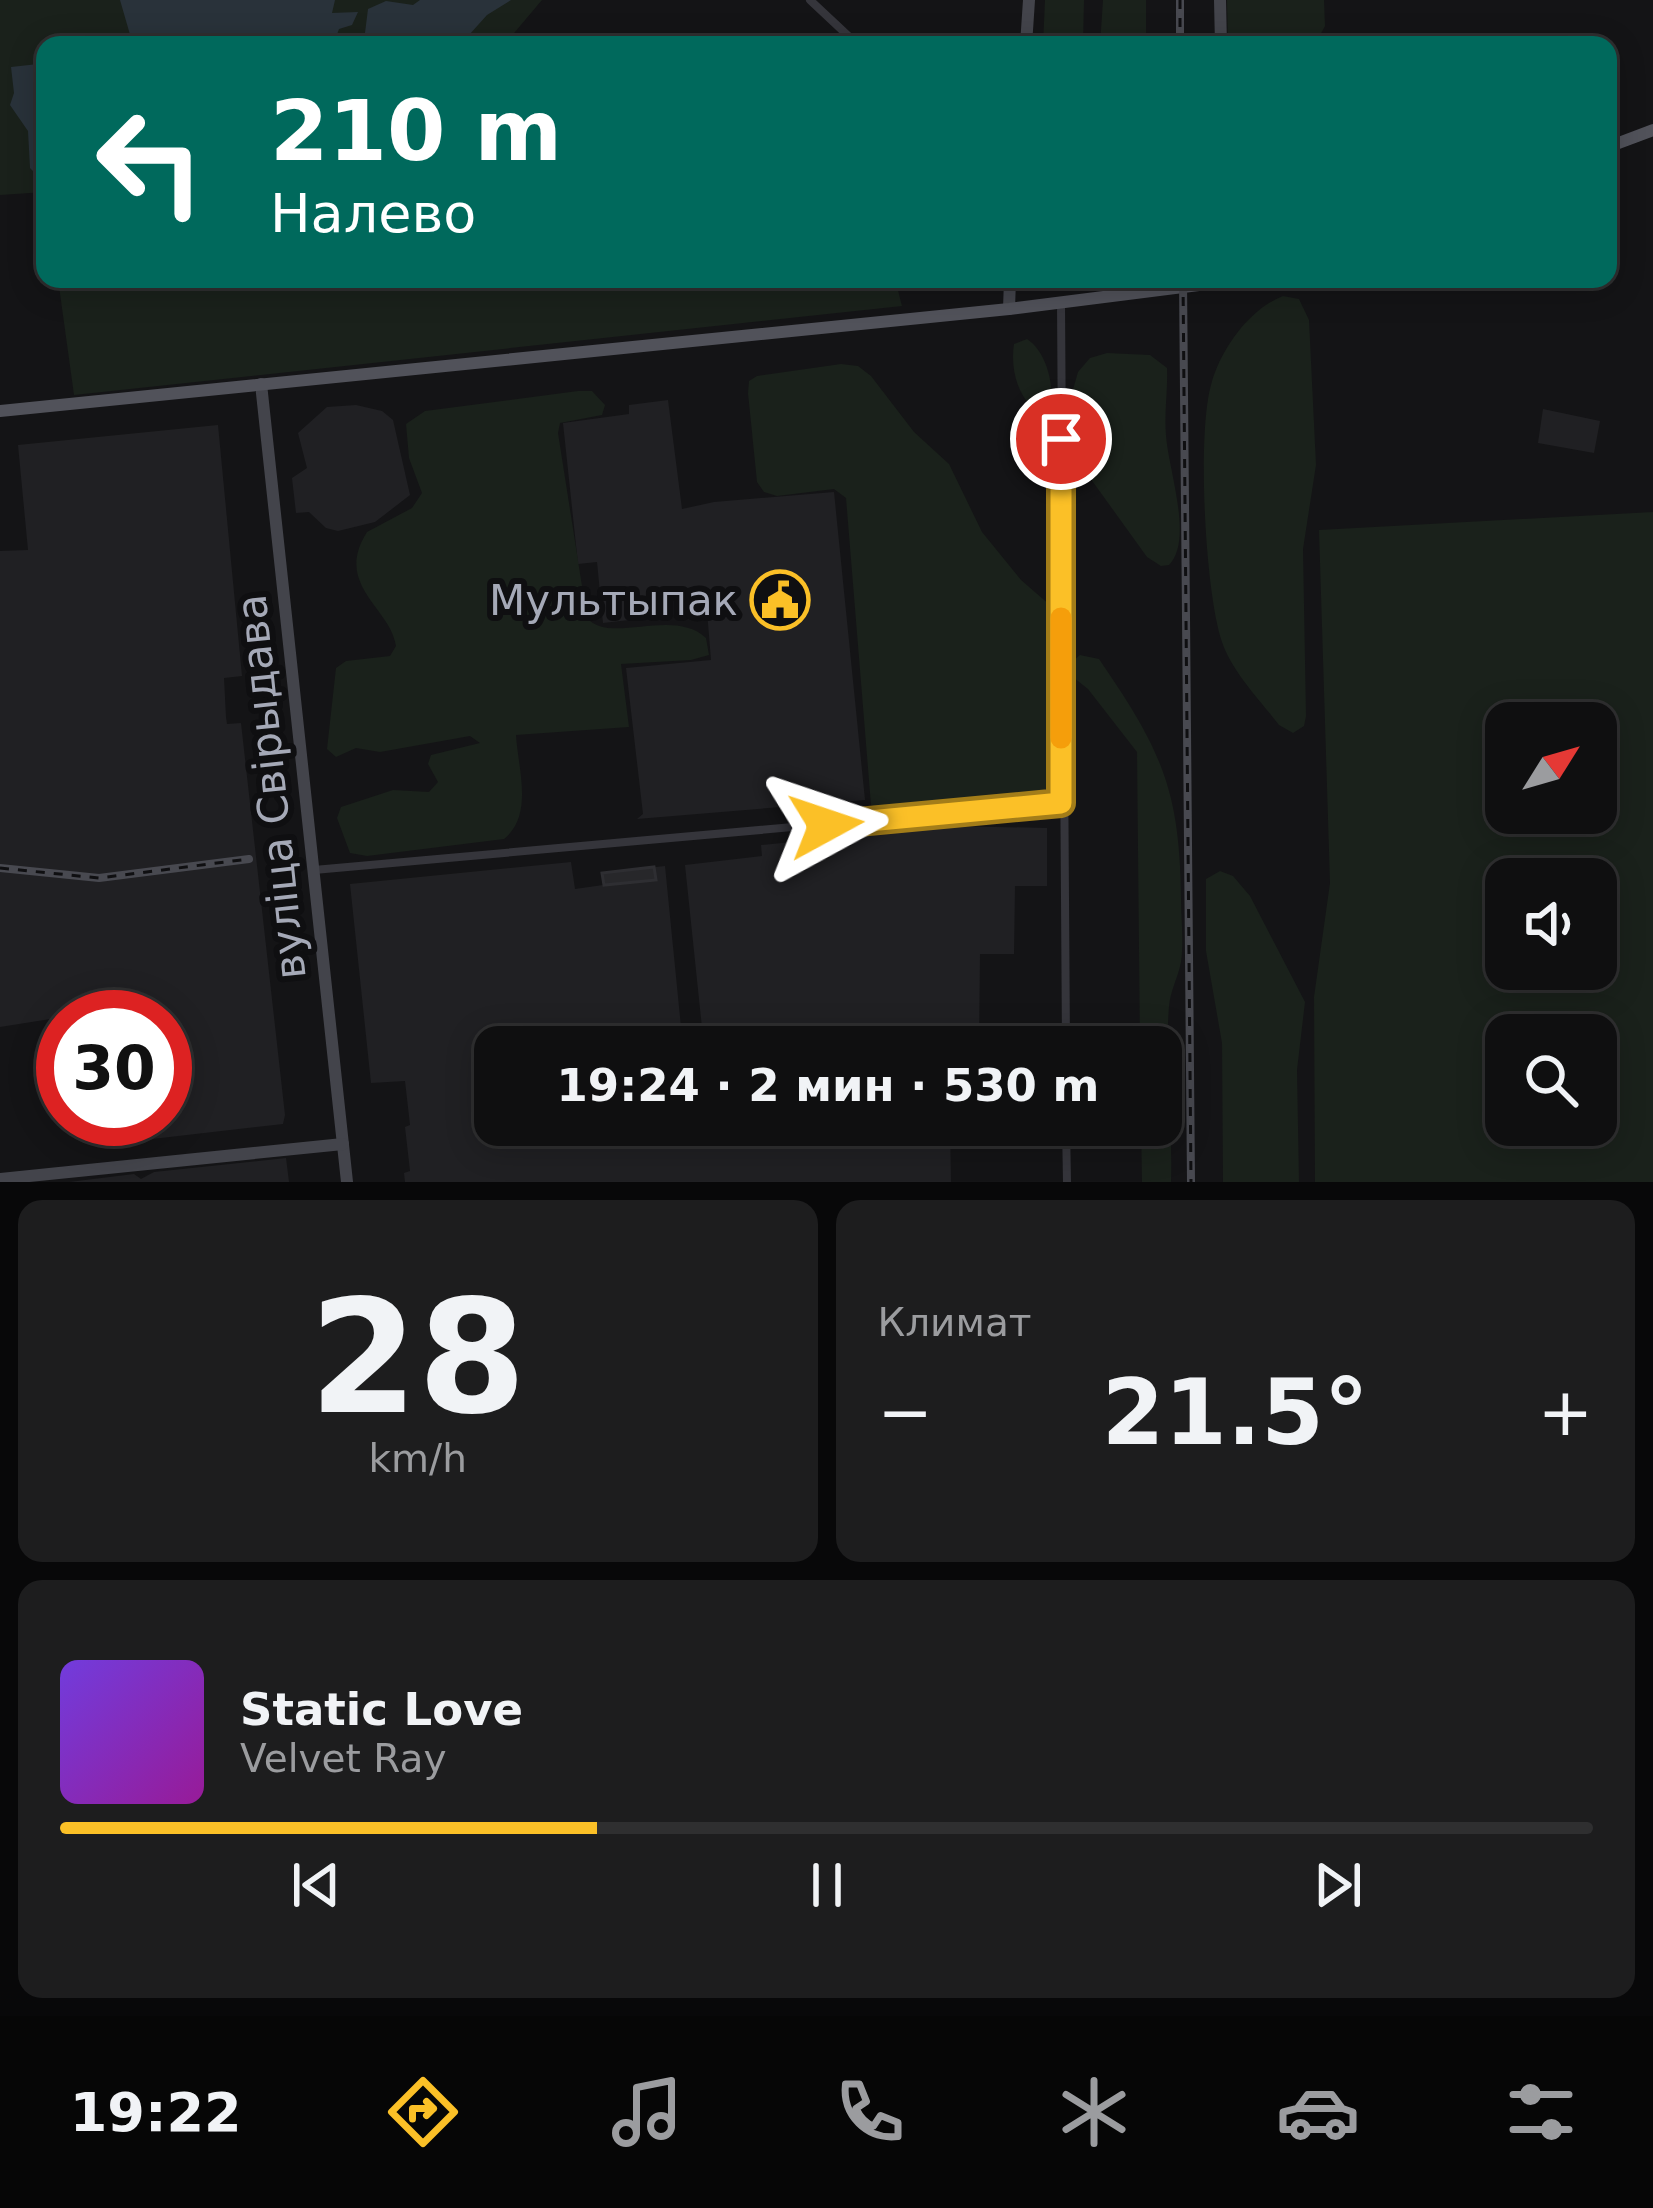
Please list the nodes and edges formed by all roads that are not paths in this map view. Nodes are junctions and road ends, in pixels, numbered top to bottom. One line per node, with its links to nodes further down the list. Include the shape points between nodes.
1 (810, 0): 4 (street)
2 (1029, 0): 5 (main road)
3 (1220, 0): 6 (main road)
4 (848, 36)
5 (1026, 36)
6 (1221, 36)
7 (1653, 130): 8 (main road)
8 (1617, 144)
9 (1010, 288): 12 (main road)
10 (1175, 288): 11 (main road)
11 (1061, 303): 12 (main road); 15 (street)
12 (1009, 309): 13 (main road)
13 (261, 384): 14 (main road); 16 (main road, вуліца Свірыдава)
14 (0, 411)
15 (1061, 803): 16 (street); 17 (street)
16 (312, 870): 18 (main road, вуліца Свірыдава)
17 (1066, 1026)
18 (343, 1144): 20 (main road); 21 (main road, вуліца Свірыдава)
19 (1066, 1146): 22 (street)
20 (0, 1179)
21 (347, 1182)
22 (1066, 1182)

